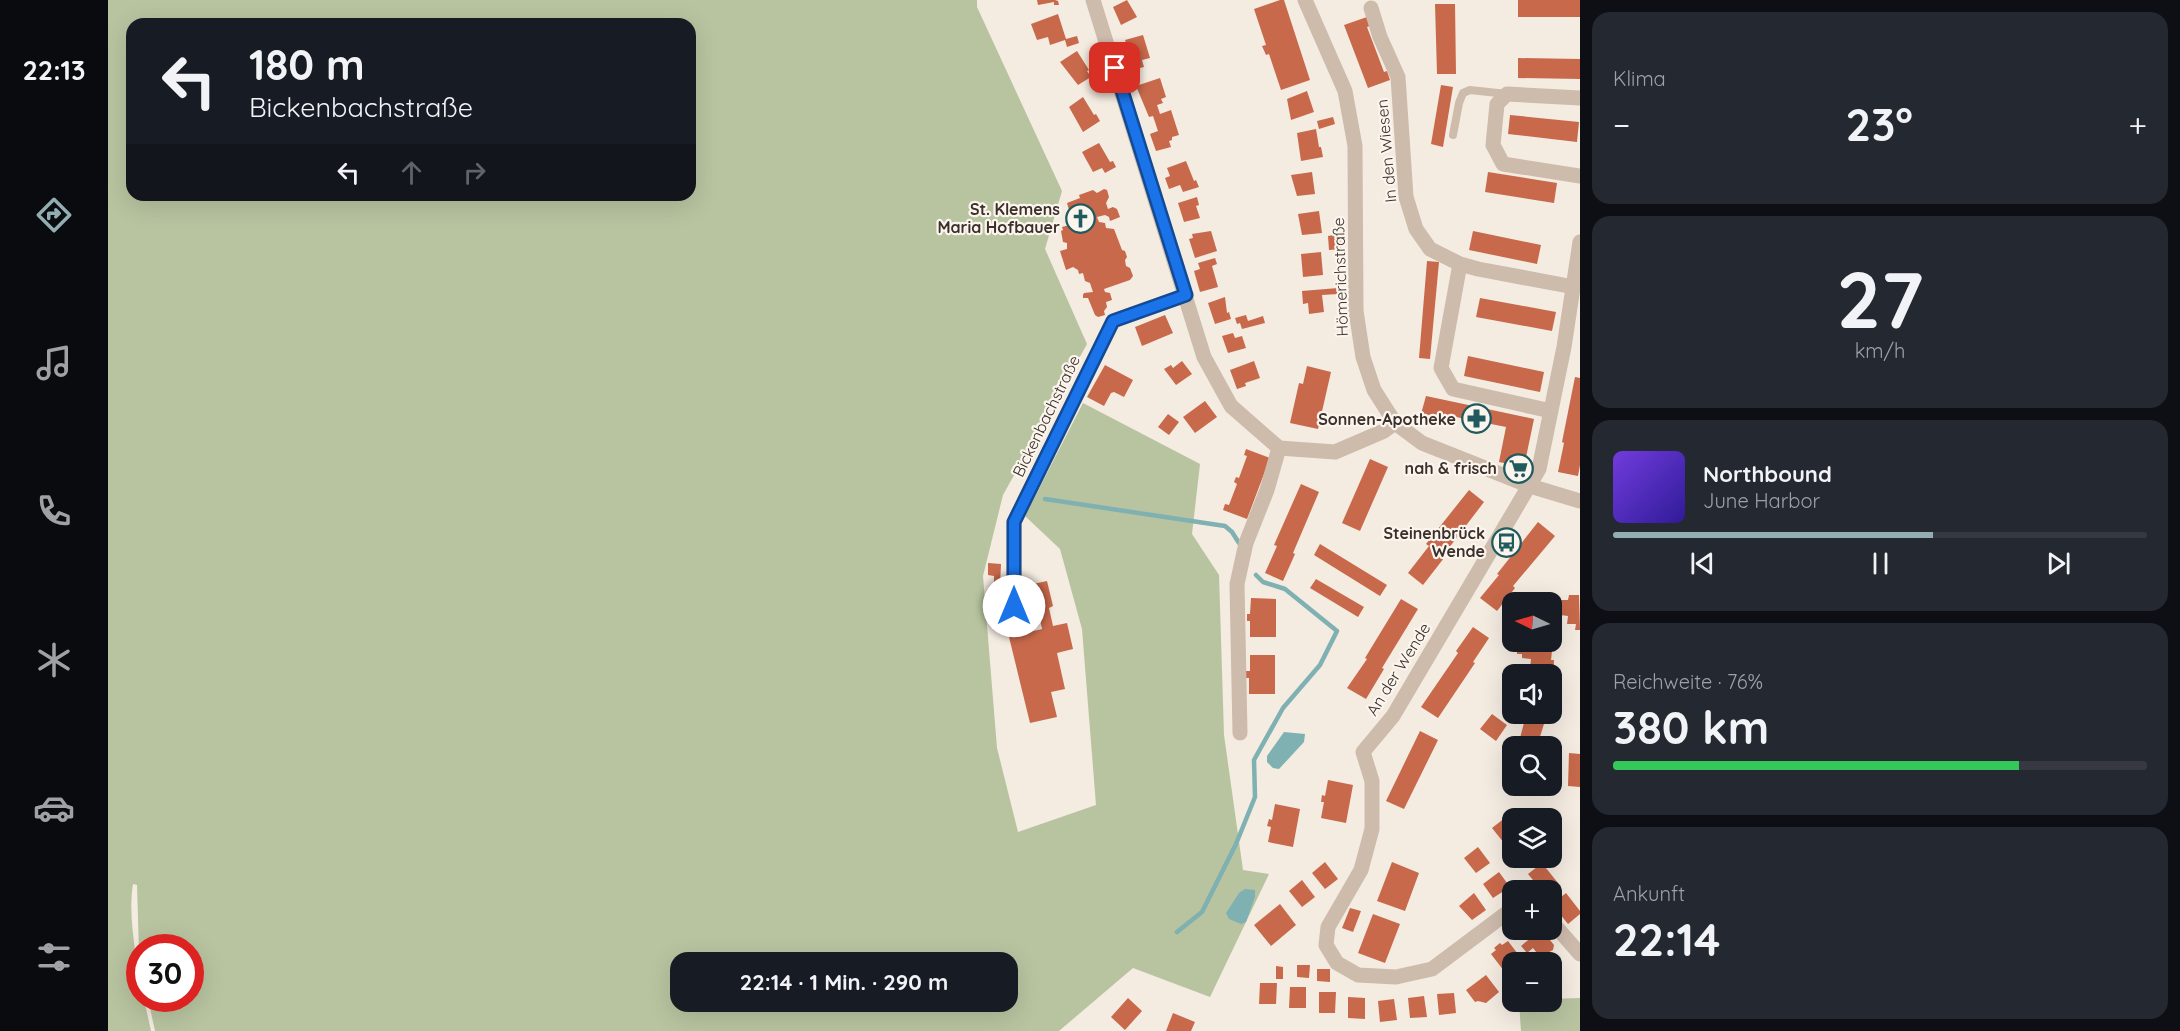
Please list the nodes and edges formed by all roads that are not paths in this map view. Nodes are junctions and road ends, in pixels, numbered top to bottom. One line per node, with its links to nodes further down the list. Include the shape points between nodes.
1 (1093, 0): 11 (street)
2 (1305, 0): 13 (street, Hömerichstraße, via 1345,91 1355,146 1356,312 1363,357 1374,390)
3 (1371, 8): 9 (street, In den Wiesen, via 1398,77 1406,197 1416,229 1430,249)
4 (1508, 94): 5 (street); 6 (lane, via 1470,90 1463,93); 7 (street, via 1497,104 1493,146 1503,164)
5 (1580, 98)
6 (1453, 135)
7 (1580, 176)
8 (1580, 242): 10 (street)
9 (1460, 264): 10 (street, In den Wiesen); 12 (street, via 1442,368 1453,388)
10 (1574, 287): 12 (street)
11 (1186, 295): 14 (street, via 1204,357 1231,406); 17 (street, Bickenbachstraße, via 1113,321 1014,522)
12 (1551, 411): 15 (street, via 1539,469)
13 (1395, 423): 14 (street, via 1335,452); 15 (street, Hömerichstraße, via 1422,443)
14 (1279, 448): 18 (street, via 1246,543 1237,584)
15 (1530, 486): 16 (street, Hömerichstraße); 19 (street, An der Wende, via 1393,716 1363,752 1372,781 1372,830 1361,870 1328,927 1326,945 1337,963 1358,975 1396,976 1432,969)
16 (1580, 501)
17 (1014, 606)
18 (1240, 733)
19 (1502, 916)
20 (1562, 934): 21 (street)
21 (1580, 954)

